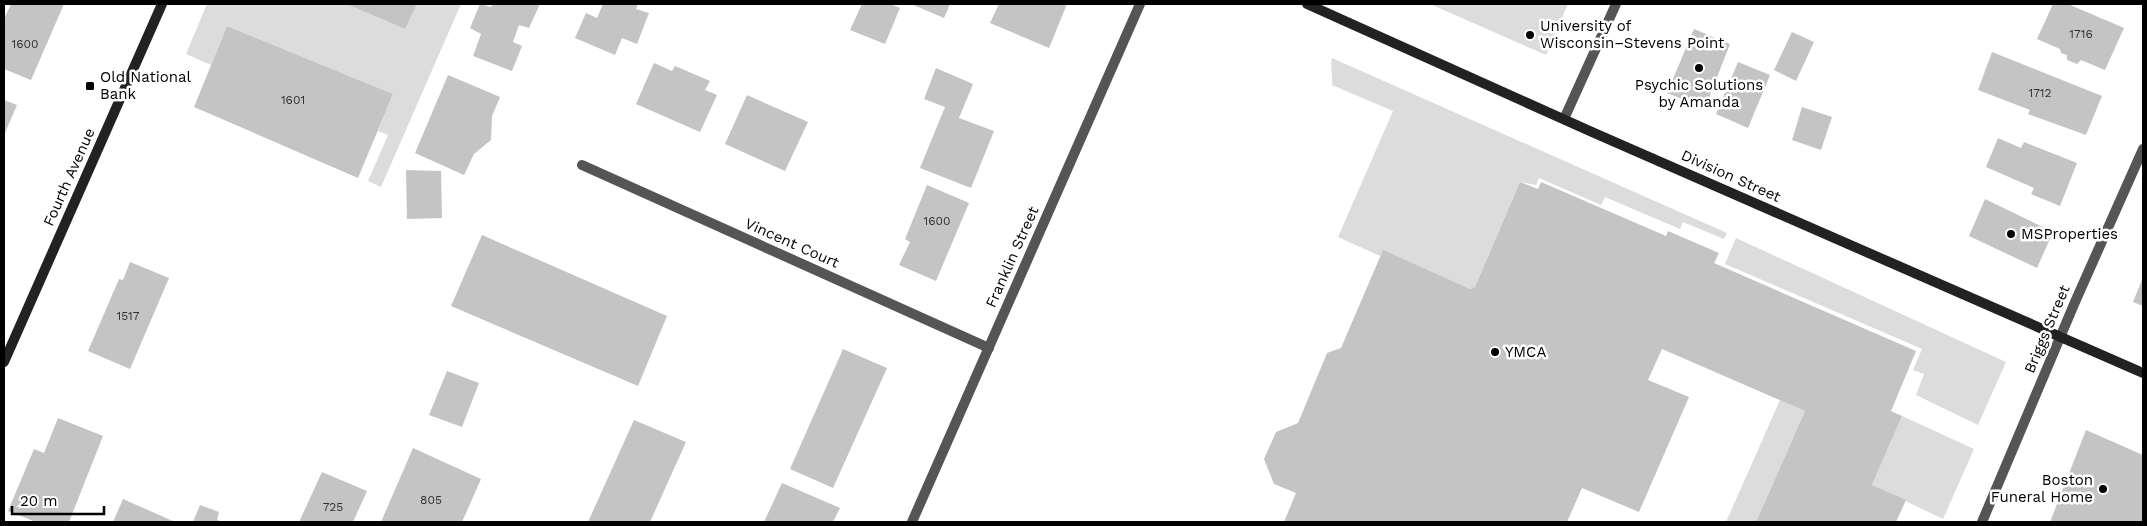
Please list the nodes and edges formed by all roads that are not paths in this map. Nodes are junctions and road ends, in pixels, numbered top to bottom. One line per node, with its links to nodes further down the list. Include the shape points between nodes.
1 (162, 4): 10 (main road, Fourth Avenue)
2 (1140, 4): 9 (street, Franklin Street)
3 (1307, 4): 5 (main road, Division Street)
4 (1616, 4): 5 (street)
5 (1564, 119): 8 (main road, Division Street)
6 (2143, 149): 8 (street, Briggs Street)
7 (582, 165): 9 (street, Vincent Court)
8 (2060, 335): 11 (main road, Division Street); 13 (street, Briggs Street)
9 (989, 348): 12 (street, Franklin Street)
10 (4, 362)
11 (2143, 373)
12 (912, 522)
13 (1982, 522)

